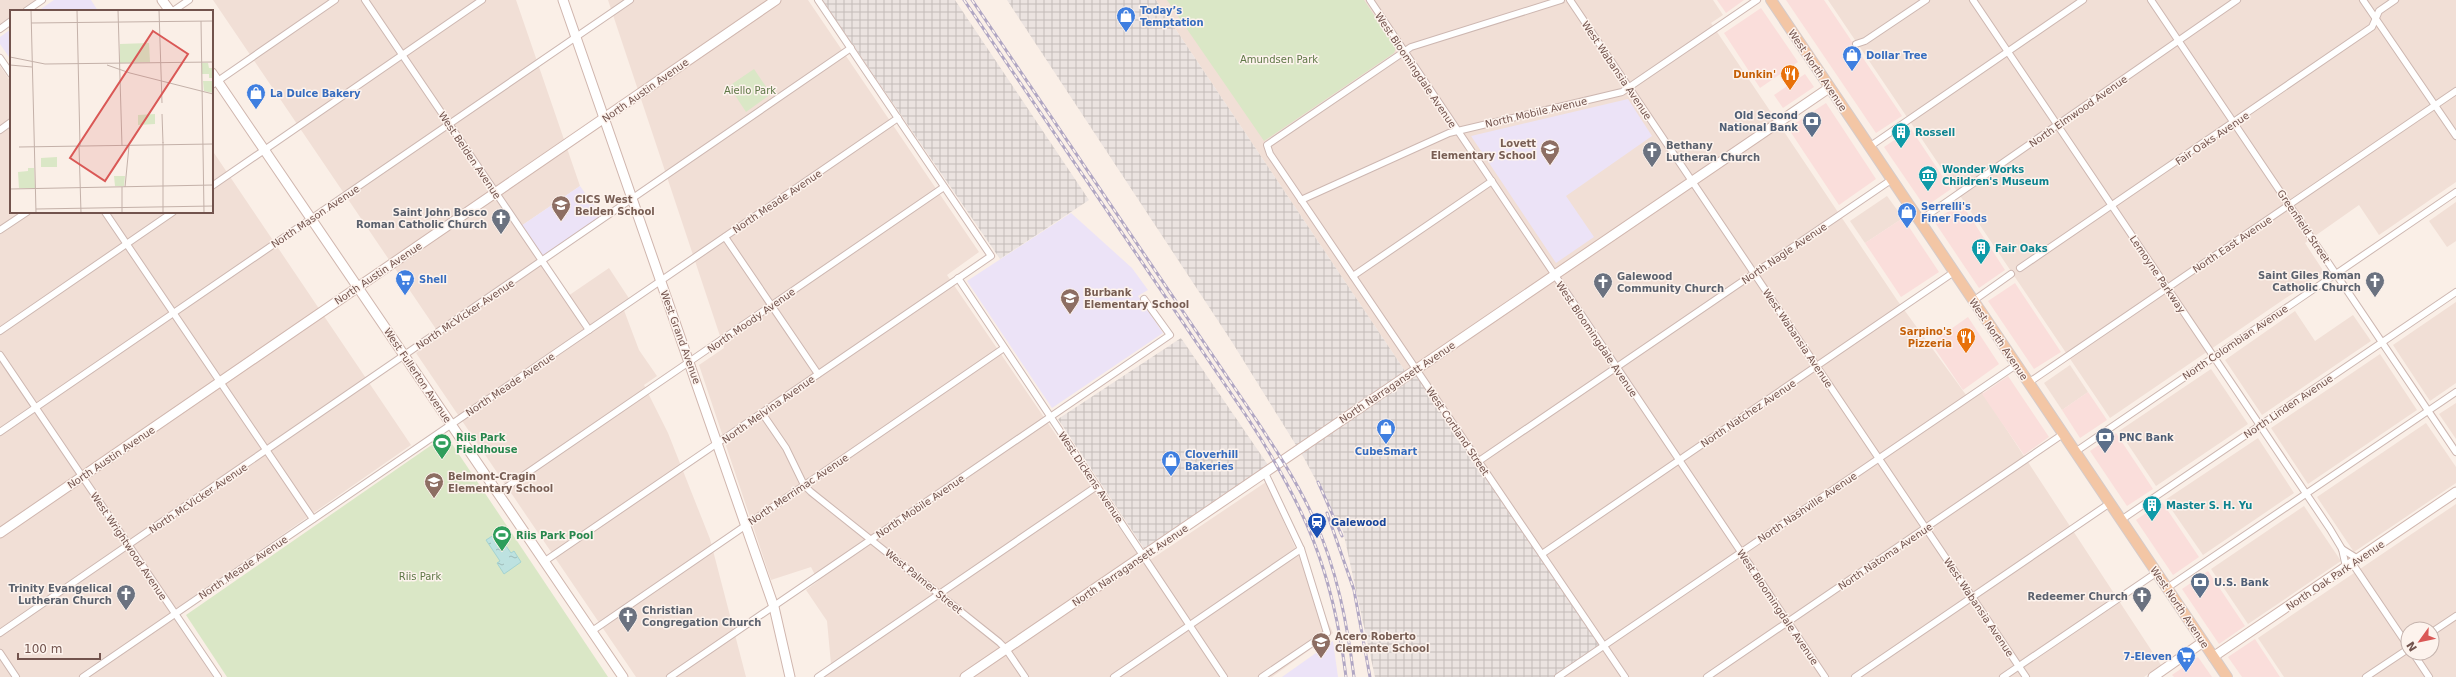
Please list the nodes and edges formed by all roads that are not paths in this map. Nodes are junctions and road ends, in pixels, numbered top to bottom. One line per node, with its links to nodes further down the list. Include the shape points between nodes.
1 (42, 0): 23 (street)
2 (162, 0): 24 (street)
3 (189, 0): 25 (street)
4 (335, 0): 38 (street)
5 (364, 0): 35 (street, West Belden Avenue)
6 (482, 0): 35 (street)
7 (563, 0): 29 (street, West Grand Avenue)
8 (630, 0): 29 (street, North Mason Avenue)
9 (776, 0): 44 (street, North Austin Avenue)
10 (818, 0): 32 (street)
11 (1370, 0): 33 (street, West Bloomingdale Avenue)
12 (1561, 0): 33 (street)
13 (1570, 0): 39 (street, West Wabansia Avenue)
14 (1757, 0): 39 (street, North Mobile Avenue)
15 (1771, 0): 40 (main road, West North Avenue)
16 (1926, 0): 31 (street, via 1865,41)
17 (1973, 0): 34 (street, Lemoyne Parkway)
18 (2083, 0): 34 (street)
19 (2151, 0): 30 (street, Greenfield Street)
20 (2237, 0): 30 (street, North Elmwood Avenue)
21 (2363, 0): 26 (street)
22 (2395, 0): 26 (street, Fair Oaks Avenue, via 2379,11)
23 (27, 10)
24 (170, 10)
25 (173, 10)
26 (2376, 19): 42 (street); 46 (street, Fair Oaks Avenue, via 2372,27)
27 (10, 22): 28 (street)
28 (0, 29)
29 (576, 37): 44 (street, West Grand Avenue); 47 (street, North Mason Avenue)
30 (2179, 41): 46 (street, Greenfield Street); 48 (street, North Elmwood Avenue)
31 (1856, 44)
32 (851, 48): 43 (street); 61 (street, North McVicker Avenue)
33 (1404, 51): 50 (street, West Bloomingdale Avenue); 62 (street, West Cortland Street, via 1267,145 1270,154)
34 (2008, 52): 48 (street, Lemoyne Parkway); 52 (street)
35 (402, 55): 47 (street, West Belden Avenue); 53 (street)
36 (0, 58): 37 (street)
37 (10, 73)
38 (215, 83): 53 (street, West Fullerton Avenue)
39 (1629, 88): 50 (street, North Mobile Avenue, via 1622,92); 56 (street, West Wabansia Avenue)
40 (1829, 88): 52 (main road, West North Avenue); 56 (street, North Narragansett Avenue)
41 (2456, 91): 42 (street, North East Avenue)
42 (2435, 105): 51 (street); 63 (street, North East Avenue)
43 (898, 118): 58 (street); 71 (street, North Meade Avenue)
44 (604, 119): 60 (street, North Austin Avenue); 61 (street, West Grand Avenue)
45 (10, 123): 49 (street)
46 (2234, 123): 63 (street, Greenfield Street); 64 (street, Fair Oaks Avenue)
47 (449, 124): 60 (street, West Belden Avenue); 68 (street, North Mason Avenue)
48 (2058, 125): 64 (street, Lemoyne Parkway); 69 (street, North Elmwood Avenue)
49 (0, 130)
50 (1458, 131): 55 (street, West Bloomingdale Avenue); 62 (street, North Mobile Avenue)
51 (2456, 136)
52 (1869, 147): 54 (main road, West North Avenue)
53 (264, 150): 57 (street); 68 (street, West Fullerton Avenue)
54 (1891, 180): 69 (main road, West North Avenue); 76 (street, North Nagle Avenue)
55 (1492, 181): 79 (street, West Bloomingdale Avenue); 80 (street)
56 (1692, 181): 76 (street, West Wabansia Avenue); 79 (street, North Narragansett Avenue)
57 (213, 185)
58 (944, 187): 81 (street, North Melvina Avenue, via 991,256); 88 (street, North Moody Avenue)
59 (2456, 192): 78 (street, North Colombian Avenue)
60 (496, 193): 73 (street, West Belden Avenue); 83 (street, North Austin Avenue)
61 (633, 199): 73 (street, North McVicker Avenue); 82 (street, West Grand Avenue)
62 (1301, 200): 80 (street, West Cortland Street)
63 (2289, 205): 78 (street, Greenfield Street); 84 (street, North East Avenue)
64 (2112, 206): 74 (street, Fair Oaks Avenue); 84 (street, Lemoyne Parkway)
65 (26, 213): 70 (street)
66 (106, 213): 72 (street)
67 (172, 213): 72 (street)
68 (311, 218): 83 (street, West Fullerton Avenue); 89 (street, North Mason Avenue)
69 (1919, 220): 75 (main road, West North Avenue)
70 (0, 230)
71 (725, 237): 82 (street, North Meade Avenue); 88 (street)
72 (126, 244): 89 (street); 91 (street)
73 (542, 262): 90 (street, West Belden Avenue); 95 (street, North McVicker Avenue)
74 (2020, 268)
75 (1954, 272): 87 (main road, West North Avenue); 99 (street, North Natchez Avenue)
76 (1754, 274): 99 (street, West Wabansia Avenue); 100 (street, North Nagle Avenue)
77 (2011, 274): 87 (street)
78 (2336, 274): 92 (street, Greenfield Street); 96 (street, North Colombian Avenue)
79 (1555, 275): 100 (street, West Bloomingdale Avenue); 101 (street, North Narragansett Avenue)
80 (1353, 276): 101 (street, West Cortland Street)
81 (958, 278): 93 (street, West Dickens Avenue); 102 (street, North Melvina Avenue)
82 (660, 281): 90 (street, North Meade Avenue); 97 (street, West Grand Avenue)
83 (358, 287): 95 (street, West Fullerton Avenue); 103 (street, North Austin Avenue)
84 (2167, 288): 96 (street, Lemoyne Parkway); 104 (street, North East Avenue)
85 (2456, 292): 92 (street, North Linden Avenue)
86 (1144, 299): 109 (street, North Mobile Avenue, via 1170,335)
87 (1973, 300): 98 (main road, West North Avenue)
88 (772, 305): 97 (street, North Moody Avenue); 102 (street)
89 (173, 313): 103 (street); 106 (street, North Mason Avenue)
90 (589, 330): 110 (street, North Meade Avenue)
91 (0, 331)
92 (2382, 342): 107 (street, Greenfield Street); 111 (street, North Linden Avenue)
93 (1004, 348): 109 (street, West Dickens Avenue); 123 (street, North Merrimac Avenue)
94 (0, 355): 106 (street, West Wrightwood Avenue)
95 (405, 356): 110 (street, West Fullerton Avenue); 115 (street, North McVicker Avenue)
96 (2213, 357): 111 (street, Lemoyne Parkway); 116 (street, North Colombian Avenue)
97 (690, 362): 114 (street, West Grand Avenue); 126 (street, North Moody Avenue)
98 (2016, 365): 104 (main road, West North Avenue); 118 (street, North Nashville Avenue)
99 (1816, 366): 118 (street, West Wabansia Avenue); 119 (street, North Natchez Avenue)
100 (1617, 368): 119 (street, West Bloomingdale Avenue); 120 (street, North Nagle Avenue)
101 (1416, 369): 120 (street, West Cortland Street); 121 (street, North Narragansett Avenue)
102 (818, 374): 108 (street, North Melvina Avenue)
103 (220, 382): 115 (street); 122 (street, North Austin Avenue)
104 (2028, 383): 113 (main road, West North Avenue)
105 (2456, 392): 107 (street)
106 (35, 408): 112 (street, North Mason Avenue); 122 (street, West Wrightwood Avenue)
107 (2428, 411): 117 (street, Greenfield Street); 127 (street)
108 (762, 413): 114 (street, North Melvina Avenue); 123 (street, West Palmer Street, via 786,448)
109 (1051, 417): 124 (street, West Dickens Avenue); 134 (street, North Mobile Avenue)
110 (452, 424): 126 (street, West Fullerton Avenue); 129 (street, North Meade Avenue)
111 (2260, 426): 127 (street, Lemoyne Parkway); 130 (street, North Linden Avenue)
112 (0, 432)
113 (2063, 434): 116 (main road, West North Avenue); 132 (street, North Natoma Avenue)
114 (719, 443): 131 (street, West Grand Avenue); 141 (street, North Melvina Avenue)
115 (267, 450): 129 (street); 135 (street, North McVicker Avenue)
116 (2075, 452): 128 (main road, West North Avenue)
117 (2456, 452)
118 (1879, 458): 132 (street, West Wabansia Avenue); 138 (street, North Nashville Avenue)
119 (1679, 460): 138 (street, West Bloomingdale Avenue); 139 (street, North Natchez Avenue)
120 (1479, 461): 139 (street, West Cortland Street)
121 (1264, 473): 136 (street); 140 (street, North Narragansett Avenue)
122 (82, 476): 133 (street, North Austin Avenue); 135 (street, West Wrightwood Avenue)
123 (804, 485): 131 (street, North Merrimac Avenue); 134 (street, West Palmer Street)
124 (1097, 486): 140 (street, West Dickens Avenue); 145 (street)
125 (2456, 492): 142 (street, North Oak Park Avenue)
126 (498, 493): 141 (street, West Fullerton Avenue)
127 (2306, 494): 137 (street, Lemoyne Parkway); 144 (street)
128 (2110, 503): 130 (main road, West North Avenue); 146 (street)
129 (314, 519): 148 (street, North Meade Avenue)
130 (2121, 520): 143 (main road, West North Avenue)
131 (746, 524): 147 (street, West Grand Avenue); 153 (street, North Merrimac Avenue)
132 (1926, 528): 146 (street, West Wabansia Avenue); 150 (street, North Natoma Avenue)
133 (0, 533)
134 (873, 539): 145 (street, West Palmer Street); 147 (street, North Mobile Avenue)
135 (129, 545): 148 (street, West Wrightwood Avenue); 154 (street, North McVicker Avenue)
136 (1301, 549): 151 (street); 175 (street, via 1327,633)
137 (2342, 549): 142 (street, Lemoyne Parkway); 142 (street, Lemoyne Parkway)
138 (1741, 552): 150 (street, West Bloomingdale Avenue); 157 (street, North Nashville Avenue)
139 (1542, 554): 157 (street, West Cortland Street)
140 (1143, 556): 151 (street, West Dickens Avenue); 158 (street, North Narragansett Avenue)
141 (545, 561): 153 (street, West Fullerton Avenue)
142 (2352, 563): 155 (street); 161 (street, North Oak Park Avenue)
143 (2156, 572): 144 (main road, West North Avenue); 163 (street)
144 (2167, 588): 156 (main road, West North Avenue)
145 (939, 594): 158 (street, West Palmer Street); 170 (street)
146 (1972, 598): 163 (street, West Wabansia Avenue); 180 (street)
147 (774, 607): 168 (street, North Mobile Avenue); 169 (street, West Grand Avenue)
148 (175, 614): 165 (street, North Meade Avenue); 166 (street, West Wrightwood Avenue)
149 (2456, 616): 152 (street)
150 (1788, 622): 178 (street, North Natoma Avenue); 179 (street, West Bloomingdale Avenue)
151 (1190, 625): 173 (street); 174 (street, West Dickens Avenue)
152 (2440, 627)
153 (592, 631): 167 (street, West Fullerton Avenue)
154 (0, 634)
155 (2400, 635)
156 (2203, 642): 161 (main road, West North Avenue); 183 (street)
157 (1604, 646): 176 (street, North Nashville Avenue); 177 (street, West Cortland Street)
158 (1006, 649): 171 (street, North Narragansett Avenue); 172 (street, West Palmer Street)
159 (0, 653): 164 (street)
160 (2400, 653): 185 (street)
161 (2214, 657): 184 (main road, West North Avenue)
162 (2418, 661): 186 (street)
163 (2019, 667): 181 (street); 182 (street, West Wabansia Avenue)
164 (16, 677)
165 (83, 677)
166 (218, 677)
167 (623, 677)
168 (670, 677)
169 (790, 677)
170 (818, 677)
171 (965, 677)
172 (1025, 677)
173 (1114, 677)
174 (1224, 677)
175 (1262, 677)
176 (1558, 677)
177 (1625, 677)
178 (1707, 677)
179 (1825, 677)
180 (1855, 677)
181 (2003, 677)
182 (2026, 677)
183 (2153, 677)
184 (2227, 677)
185 (2366, 677)
186 (2429, 677)

